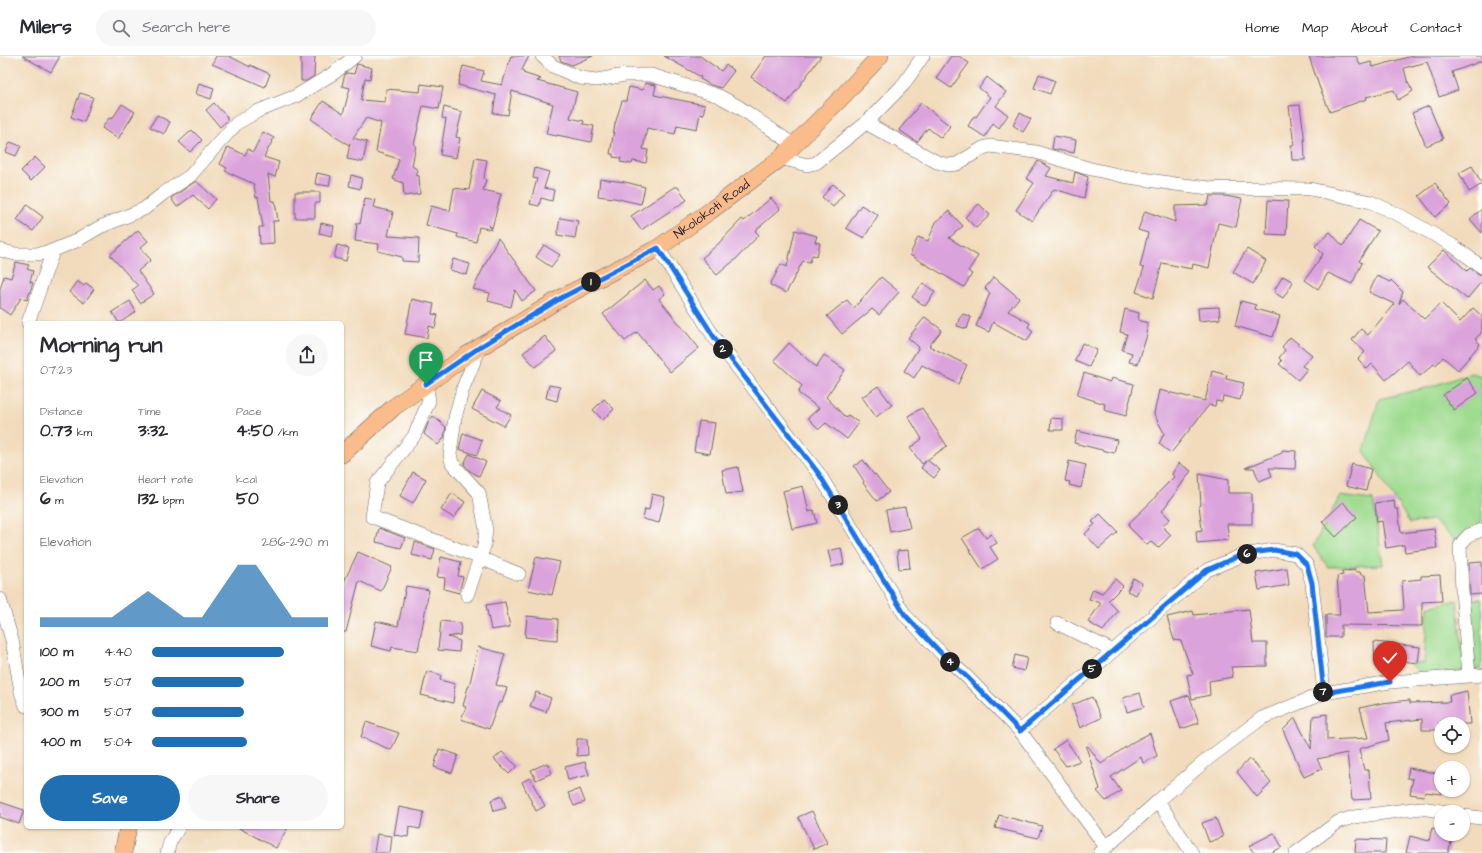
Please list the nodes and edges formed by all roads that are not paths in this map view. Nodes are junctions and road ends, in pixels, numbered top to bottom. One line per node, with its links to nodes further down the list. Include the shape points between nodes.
1 (355, 56): 10 (street, via 334,74 296,96 256,112 237,123 190,176 144,209)
2 (542, 56): 6 (street, via 553,66 580,78 597,80 625,75 651,75 719,96)
3 (880, 56): 6 (main road, Nkolokoti Road)
4 (923, 56): 5 (street, via 903,85)
5 (866, 123): 7 (street, via 816,163 807,165); 11 (street, via 937,162 948,165 957,164 990,146 1036,152 1087,168 1175,184 1210,188 1310,190 1371,202 1452,245)
6 (794, 145): 7 (main road, Nkolokoti Road)
7 (781, 158): 8 (main road, Nkolokoti Road)
8 (658, 248): 13 (main road, Nkolokoti Road, via 561,298); 26 (street, via 714,337 819,474 905,615)
9 (0, 250): 10 (street, via 15,254)
10 (53, 251): 12 (street)
11 (1482, 267)
12 (28, 321)
13 (480, 347): 14 (main road, Nkolokoti Road); 17 (street, via 463,388 455,418 450,454 452,463 479,493 486,530)
14 (426, 384): 15 (main road, Nkolokoti Road, via 394,407); 17 (street, via 428,401 414,436 377,483 372,516)
15 (344, 452)
16 (1482, 530): 23 (street, via 1469,535 1460,546 1462,591)
17 (479, 558): 18 (street); 19 (street)
18 (518, 574)
19 (467, 595)
20 (0, 599): 25 (street, via 12,640)
21 (1057, 622): 22 (street)
22 (1113, 651): 24 (street, via 1207,570 1244,554 1274,550 1296,554 1307,565 1312,583); 26 (street)
23 (1476, 676): 24 (street, via 1390,682)
24 (1324, 693): 27 (street, via 1262,718)
25 (24, 700)
26 (1020, 731): 33 (street)
27 (1158, 801): 33 (street); 36 (street)
28 (1434, 810): 37 (street, via 1421,808 1354,817 1338,822)
29 (1470, 817): 30 (street)
30 (1482, 818)
31 (128, 829): 34 (main road)
32 (178, 829): 35 (street)
33 (1103, 850)
34 (123, 853)
35 (167, 853)
36 (1192, 853)
37 (1296, 853)

